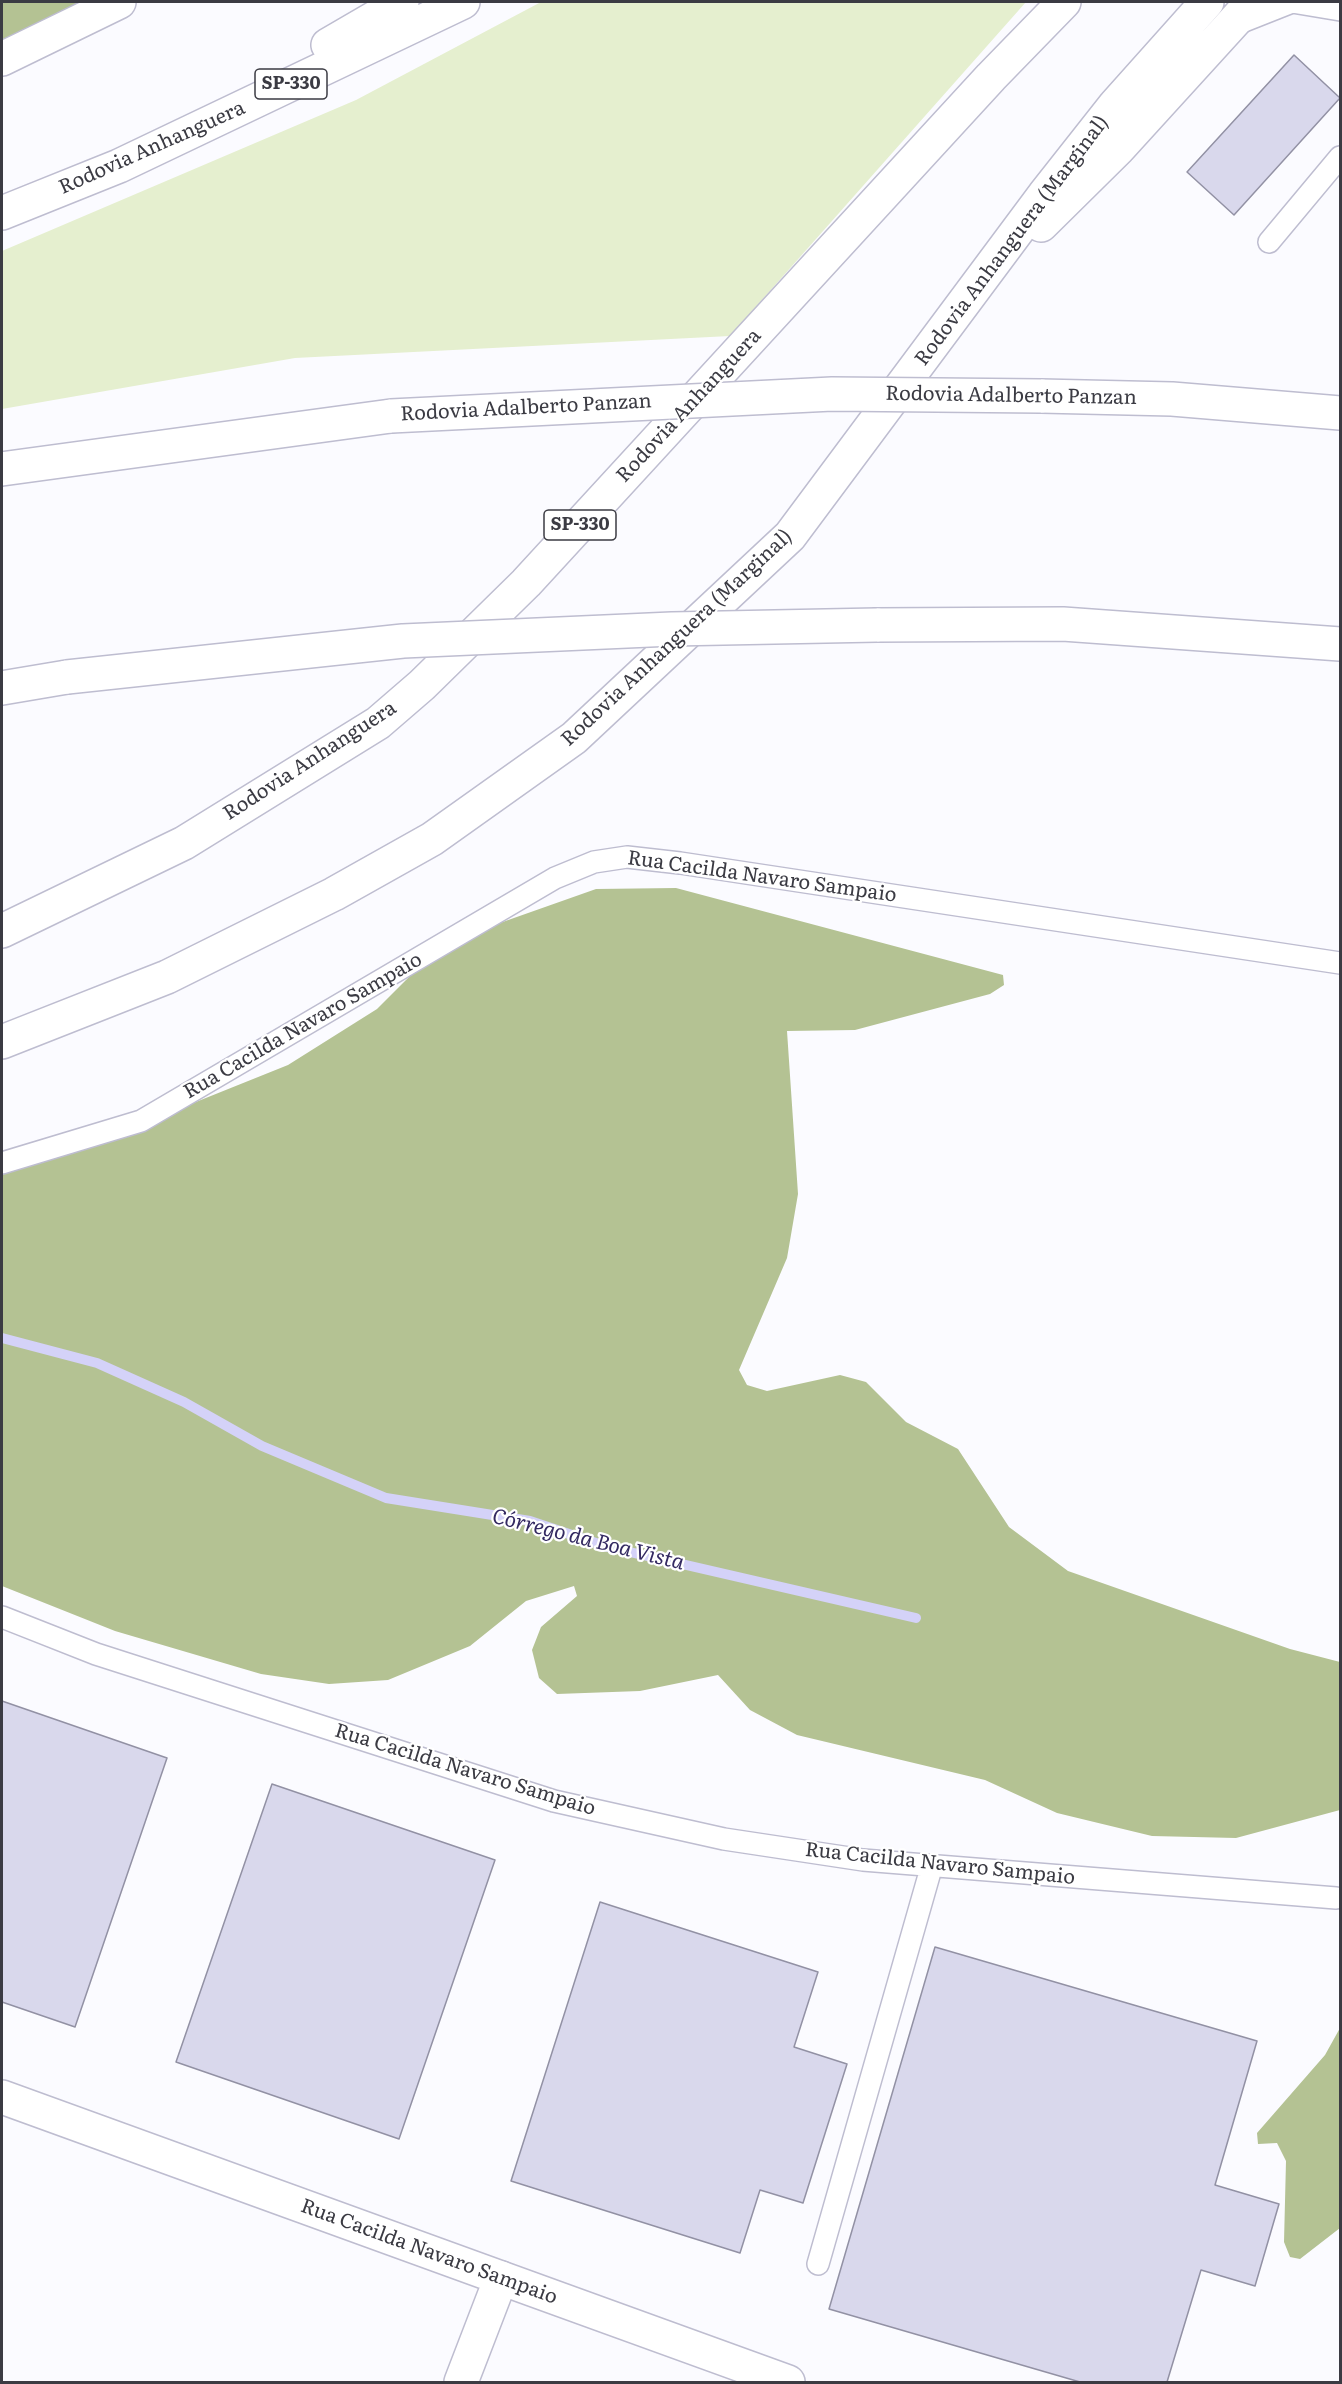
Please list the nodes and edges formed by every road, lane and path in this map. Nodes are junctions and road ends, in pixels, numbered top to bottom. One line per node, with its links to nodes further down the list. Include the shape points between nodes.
1 (119, 2): 9 (main road)
2 (402, 2): 11 (main road)
3 (463, 2): 11 (main road, Rodovia Anhanguera / SP-330)
4 (1064, 2): 19 (main road, Rodovia Anhanguera / SP-330, via 526,583 422,685 378,723 184,843)
5 (1207, 2): 14 (main road, Rodovia Anhanguera (Marginal), via 1115,105)
6 (1252, 2): 8 (main road)
7 (1341, 10): 8 (lane, via 1292,2)
8 (1227, 28): 14 (main road, via 1119,148)
9 (2, 59)
10 (1341, 157): 13 (lane)
11 (119, 166): 12 (main road, Rodovia Anhanguera / SP-330)
12 (2, 213)
13 (1269, 243)
14 (985, 277): 21 (main road, Rodovia Anhanguera (Marginal), via 790,536 574,738 432,839 334,894 167,977)
15 (1341, 413): 16 (main road, Rodovia Adalberto Panzan, bridge, via 1172,399 832,394 391,416)
16 (2, 469)
17 (1341, 644): 18 (main road, bridge, via 1063,624 672,629 403,641 172,664)
18 (2, 688)
19 (2, 931)
20 (1341, 963): 22 (lane, Rua Cacilda Navaro Sampaio, via 627,857 594,862 555,878 141,1121)
21 (2, 1042)
22 (2, 1162)
23 (2, 1617): 24 (lane, Rua Cacilda Navaro Sampaio, via 96,1654 554,1801 724,1839 863,1860)
24 (932, 1865): 25 (lane, Rua Cacilda Navaro Sampaio); 27 (lane)
25 (1336, 1898)
26 (2, 2097): 28 (main road, Rua Cacilda Navaro Sampaio)
27 (818, 2264)
28 (501, 2278): 29 (main road); 30 (main road, Rua Cacilda Navaro Sampaio)
29 (461, 2382)
30 (788, 2382)

